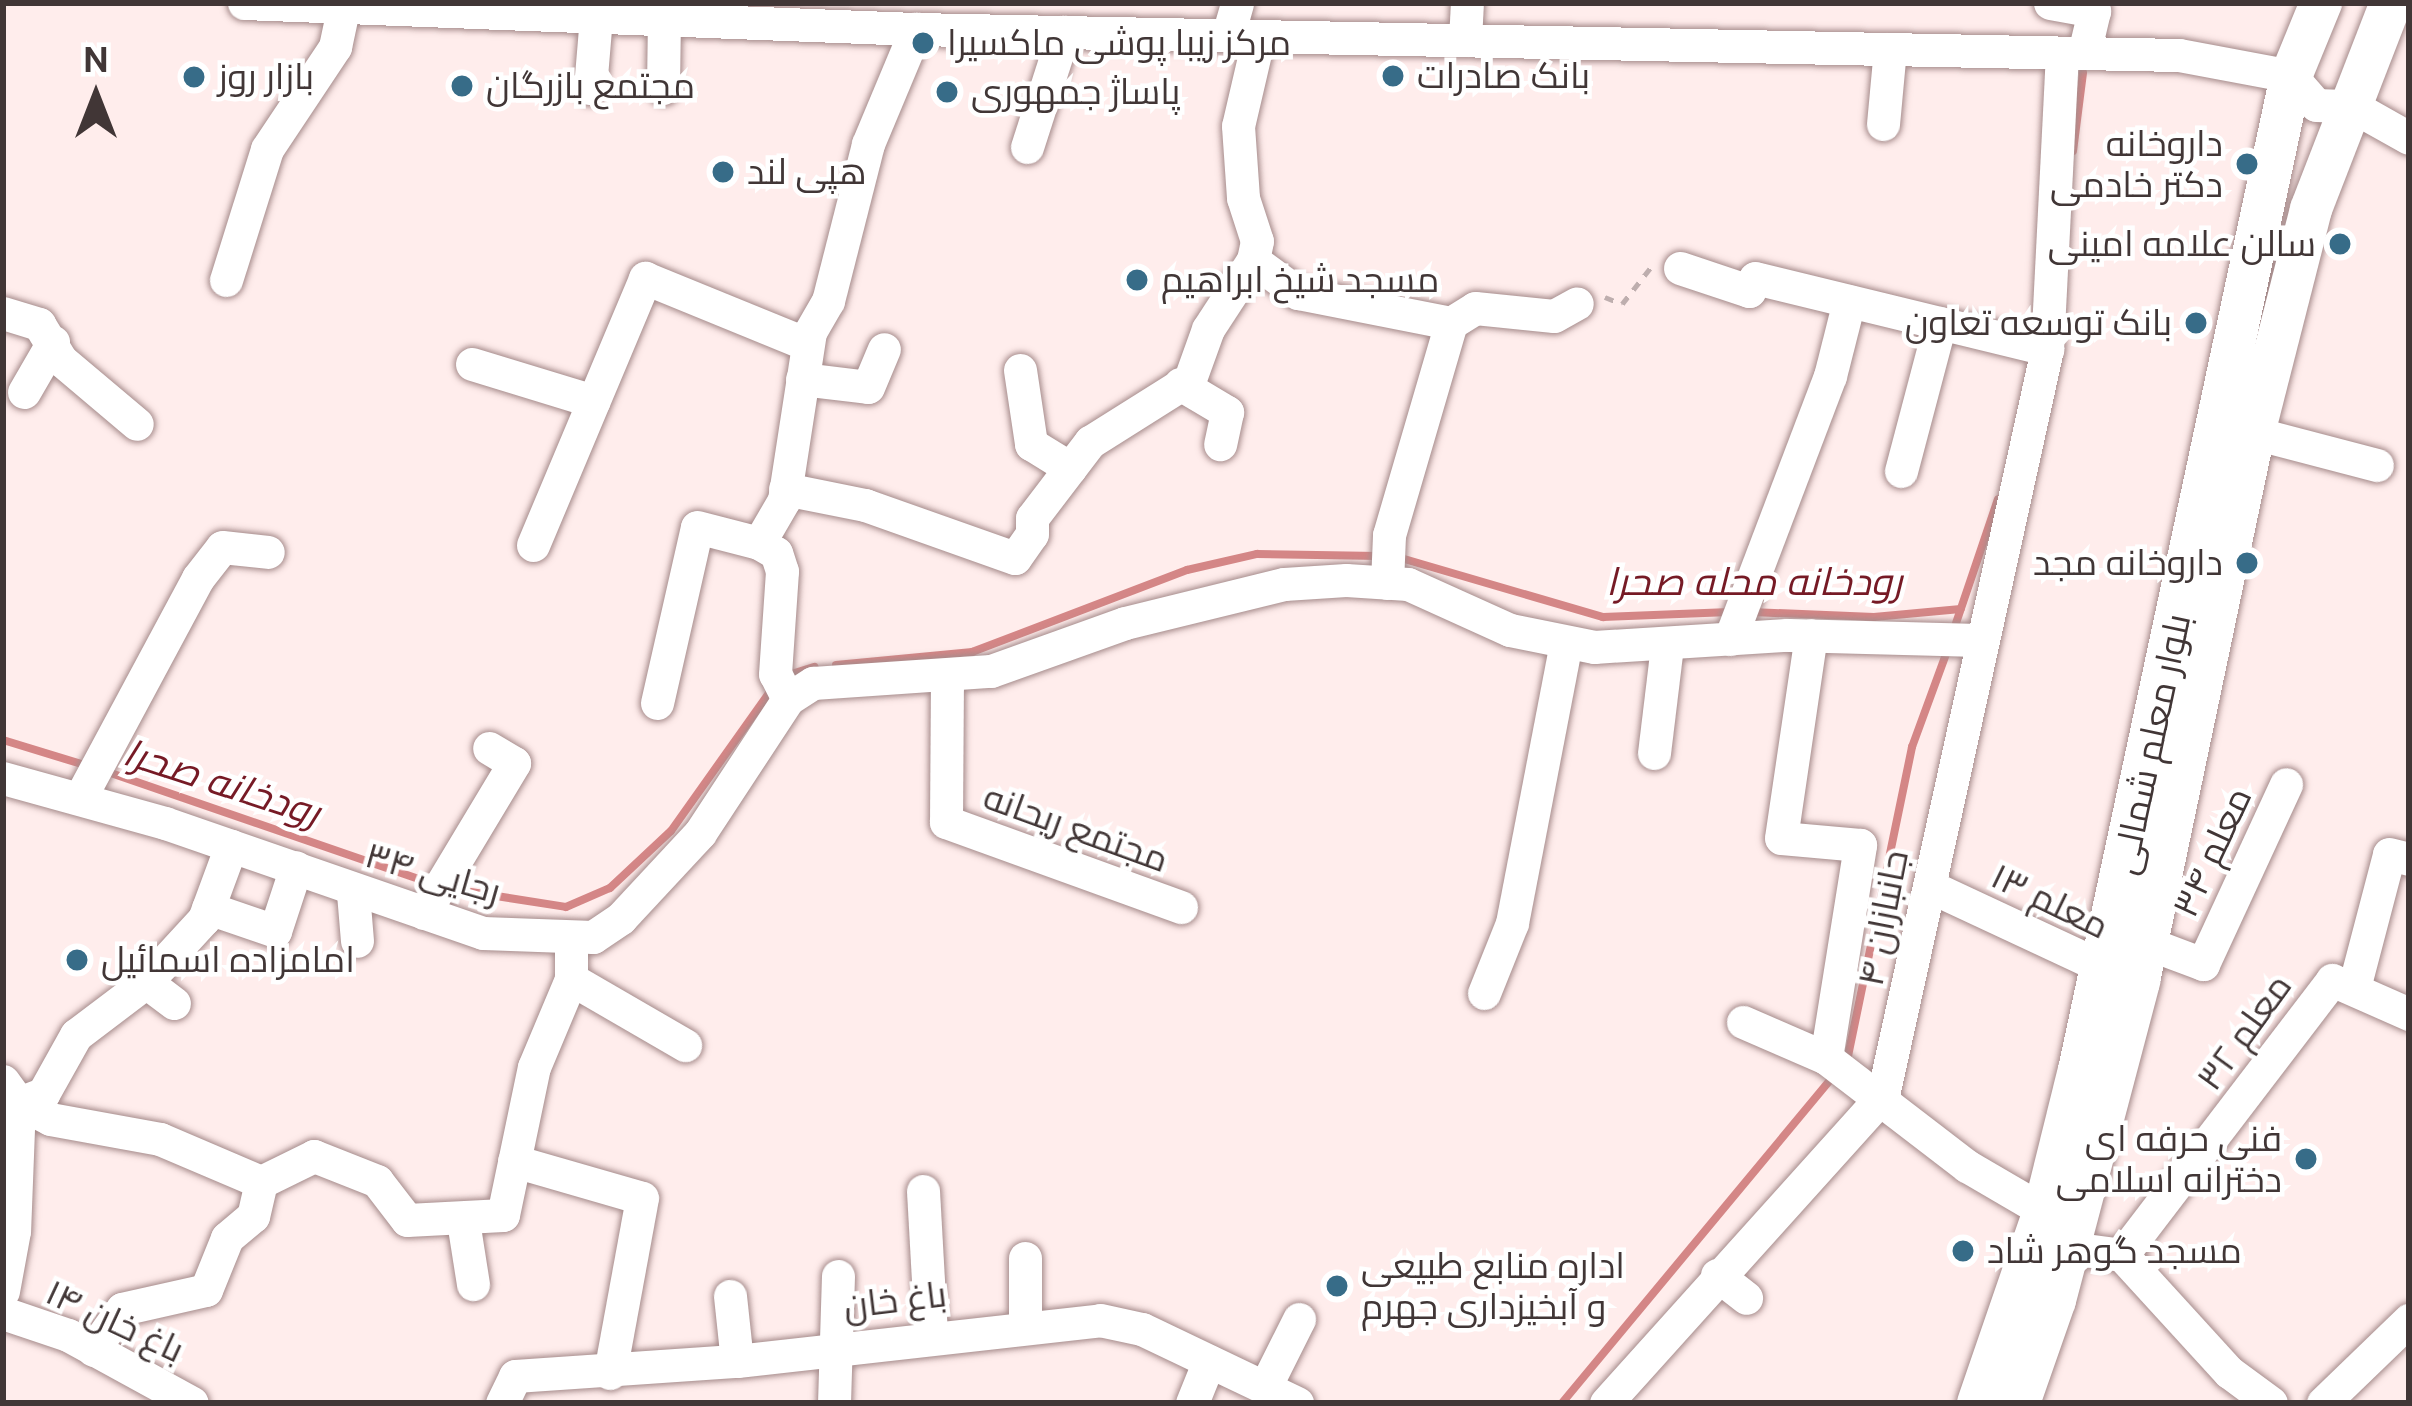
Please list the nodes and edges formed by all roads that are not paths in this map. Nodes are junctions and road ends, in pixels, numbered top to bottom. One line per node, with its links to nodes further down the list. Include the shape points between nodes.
1 (244, 3): 6 (street)
2 (1467, 3): 12 (street)
3 (2050, 3): 14 (street, جانبازان ۴, via 2094,11)
4 (2321, 3): 15 (main road, بلوار معلم شمالی)
5 (2391, 3): 18 (main road, بلوار معلم شمالی)
6 (360, 7): 7 (street); 24 (street, via 267,149)
7 (596, 16): 8 (street); 16 (street)
8 (664, 17): 10 (street); 17 (street)
9 (1241, 25): 11 (street); 12 (street); 22 (street, via 1238,126)
10 (916, 28): 11 (street); 31 (street, via 868,144 828,301)
11 (1064, 32): 21 (street)
12 (1465, 40): 13 (street)
13 (1890, 50): 14 (street); 19 (street)
14 (2073, 53): 15 (street, via 2179,56); 33 (street, جانبازان ۴)
15 (2291, 76): 18 (street, via 2316,105); 74 (main road, بلوار معلم شمالی)
16 (590, 88)
17 (663, 88)
18 (2352, 106): 20 (street); 41 (main road, بلوار معلم شمالی, via 2311,209)
19 (1883, 124)
20 (2409, 138)
21 (1027, 147)
22 (1253, 260): 28 (street, via 1298,293); 37 (street)
23 (1680, 268): 25 (street, via 1749,291 1755,278)
24 (226, 280)
25 (1849, 301): 29 (street); 52 (street, via 1830,376)
26 (1576, 303): 28 (street, via 1554,316 1474,308)
27 (3, 313): 30 (street, via 39,324)
28 (1451, 323): 50 (street, via 1389,535)
29 (1940, 323): 33 (street); 45 (street)
30 (53, 341): 38 (street); 40 (street, via 61,360)
31 (807, 344): 36 (street); 39 (street, via 645,278)
32 (884, 349): 36 (street, via 868,387)
33 (2047, 350): 53 (street, جانبازان ۴)
34 (472, 364): 39 (street)
35 (1021, 370): 44 (street, via 1031,444)
36 (802, 379): 46 (street)
37 (1180, 385): 42 (street, via 1227,412); 44 (street, via 1090,442)
38 (24, 392)
39 (593, 401): 48 (street)
40 (137, 424)
41 (2254, 434): 43 (street); 74 (main road, بلوار معلم شمالی)
42 (1220, 444)
43 (2378, 464)
44 (1070, 468): 46 (street, via 1032,518 1032,534 1015,558 865,505)
45 (1901, 471)
46 (785, 489): 47 (street)
47 (759, 543): 57 (street, via 776,553 782,571); 58 (street, via 697,527)
48 (533, 545)
49 (268, 552): 63 (street, via 222,547)
50 (1388, 582): 54 (street, via 1510,630); 56 (street, via 1284,584)
51 (1811, 635): 52 (street); 53 (street); 81 (street, via 1781,838 1860,845)
52 (1730, 638): 55 (street)
53 (1981, 640): 67 (street, جانبازان ۴)
54 (1566, 641): 55 (street); 77 (street, via 1512,923)
55 (1667, 645): 60 (street)
56 (946, 678): 57 (street); 69 (street, مجتمع ریحانه, via 946,822)
57 (780, 686): 72 (street, via 700,833 648,892 592,937)
58 (657, 704)
59 (489, 748): 71 (street, via 514,763)
60 (1654, 753)
61 (3, 778): 63 (street, رجایی ۳۴)
62 (2286, 784): 74 (street, معلم ۳۴, via 2203,964)
63 (84, 786): 64 (street, رجایی ۳۴)
64 (231, 846): 66 (street, رجایی ۳۴); 70 (street)
65 (2409, 859): 76 (street, via 2389,854)
66 (296, 867): 68 (street, رجایی ۳۴); 70 (street, via 274,931)
67 (1929, 886): 74 (street, معلم ۱۳); 83 (street, جانبازان ۴)
68 (352, 892): 71 (street, رجایی ۳۴); 73 (street)
69 (1181, 907)
70 (208, 908): 82 (street, via 160,992 76,1035 43,1094)
71 (424, 913): 72 (street, رجایی ۳۴, via 483,933)
72 (571, 937): 75 (street)
73 (357, 941)
74 (2124, 958): 88 (main road, بلوار معلم شمالی); 90 (main road, بلوار معلم شمالی)
75 (571, 979): 80 (street); 85 (street, via 534,1067)
76 (2354, 984): 78 (street); 91 (street, معلم ۳۲, via 2332,980 2304,1009 2280,1053)
77 (1484, 993)
78 (2409, 1014)
79 (1743, 1022): 81 (street)
80 (685, 1045)
81 (1836, 1064): 83 (street)
82 (11, 1092): 84 (street); 86 (street, via 50,1119 160,1139)
83 (1883, 1095): 88 (street, via 1966,1166); 93 (street)
84 (10, 1154): 96 (street)
85 (514, 1161): 89 (street, via 503,1215); 108 (street, via 642,1198)
86 (261, 1182): 89 (street, via 314,1156 377,1181 397,1216); 105 (street, via 253,1216 226,1238 206,1289 122,1309)
87 (922, 1191): 103 (street)
88 (2044, 1211): 116 (main road, بلوار معلم شمالی)
89 (463, 1221): 95 (street)
90 (2070, 1248): 91 (street); 117 (main road, بلوار معلم شمالی)
91 (2122, 1255): 118 (street, via 2229,1372)
92 (1025, 1258): 102 (street)
93 (1717, 1275): 98 (street); 115 (street)
94 (838, 1276): 104 (street)
95 (473, 1284)
96 (3, 1291)
97 (730, 1296): 106 (street)
98 (1746, 1298)
99 (3, 1313): 105 (street, باغ خان ۱۴)
100 (1299, 1319): 109 (street)
101 (2409, 1320): 119 (street)
102 (1025, 1324): 103 (street, باغ خان); 107 (street, باغ خان, via 1100,1320 1142,1329)
103 (931, 1334): 104 (street, باغ خان)
104 (836, 1347): 106 (street, باغ خان); 112 (street)
105 (93, 1350): 110 (street, باغ خان ۱۴)
106 (737, 1361): 108 (street, باغ خان)
107 (1209, 1361): 109 (street, باغ خان); 113 (street)
108 (610, 1373): 111 (street, باغ خان, via 515,1376)
109 (1265, 1387): 114 (street, باغ خان)
110 (192, 1403)
111 (502, 1403)
112 (835, 1403)
113 (1192, 1403)
114 (1297, 1403)
115 (1606, 1403)
116 (1978, 1403)
117 (2019, 1403)
118 (2271, 1403)
119 (2323, 1403)

